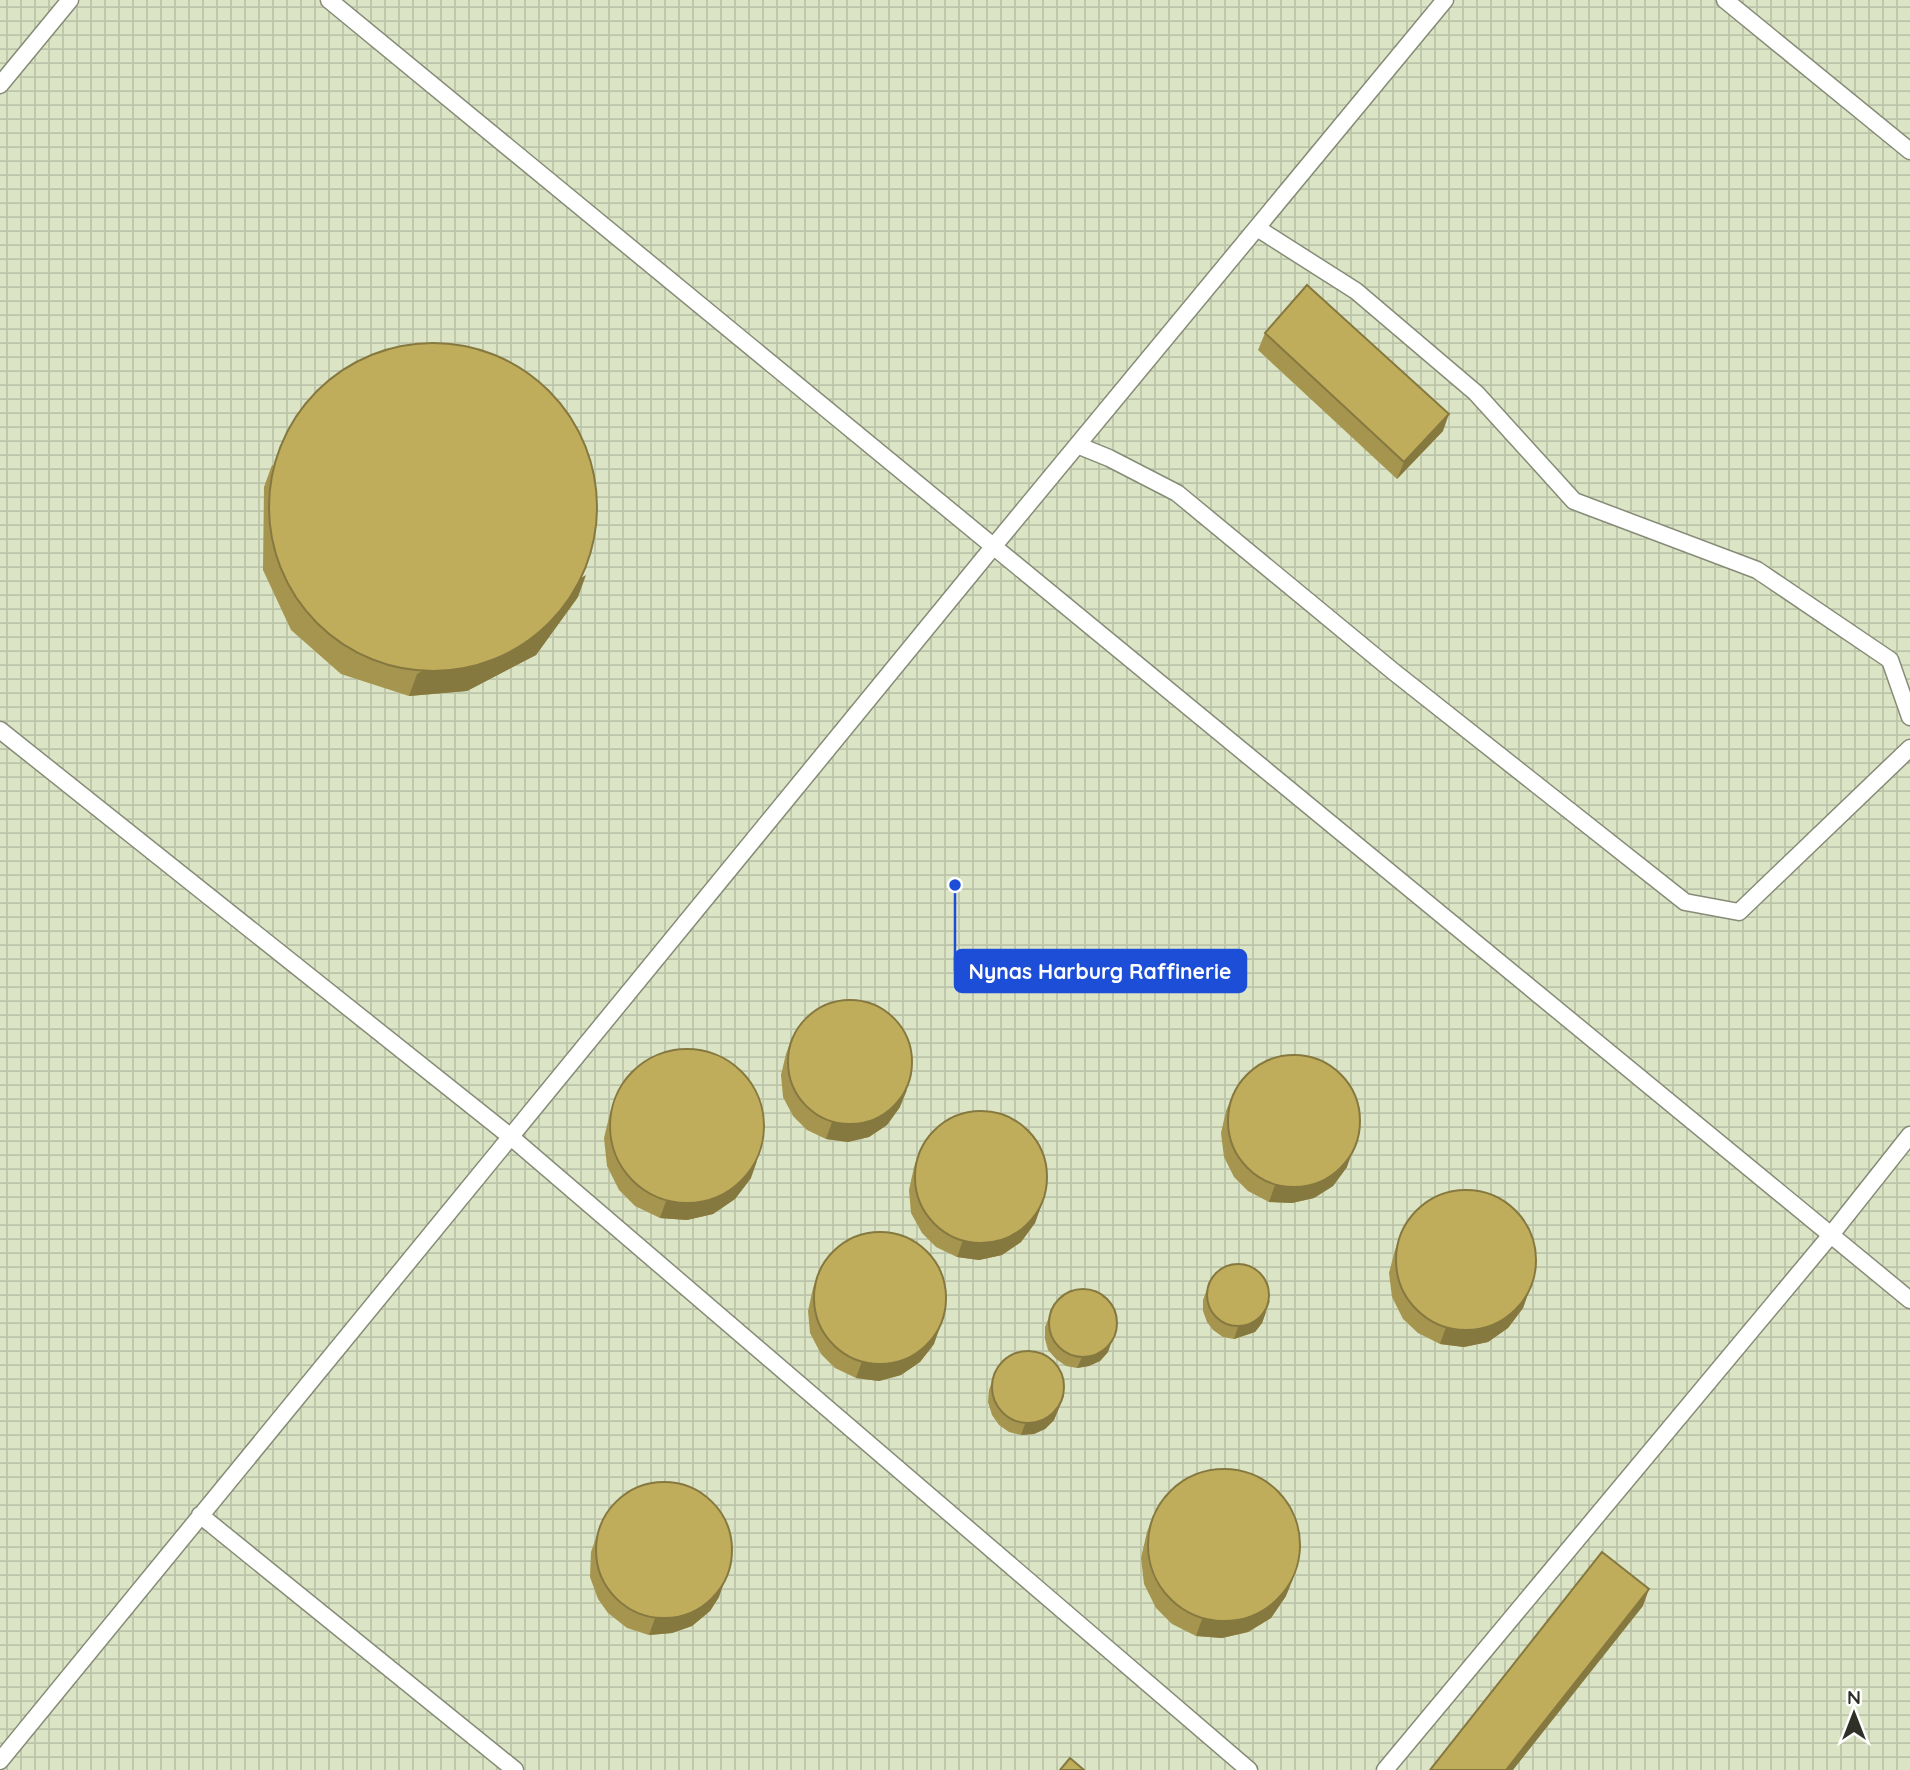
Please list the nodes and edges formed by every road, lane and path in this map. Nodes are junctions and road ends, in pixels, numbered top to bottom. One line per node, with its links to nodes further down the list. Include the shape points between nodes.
1 (70, 0): 5 (lane)
2 (329, 0): 9 (lane)
3 (1445, 0): 7 (lane)
4 (1725, 0): 6 (lane)
5 (0, 85)
6 (1910, 151)
7 (1257, 228): 8 (lane); 10 (lane, via 1356,290 1476,393 1574,501 1757,570 1889,660)
8 (1077, 445): 9 (lane); 12 (lane, via 1177,493 1394,673 1685,902 1739,912)
9 (993, 547): 14 (lane); 15 (lane)
10 (1910, 717)
11 (0, 730): 14 (lane)
12 (1910, 748)
13 (1910, 1135): 15 (lane)
14 (511, 1137): 17 (lane); 20 (lane)
15 (1830, 1236): 16 (lane); 21 (lane)
16 (1910, 1300)
17 (200, 1515): 18 (lane); 19 (lane)
18 (0, 1761)
19 (515, 1770)
20 (1249, 1770)
21 (1385, 1770)

